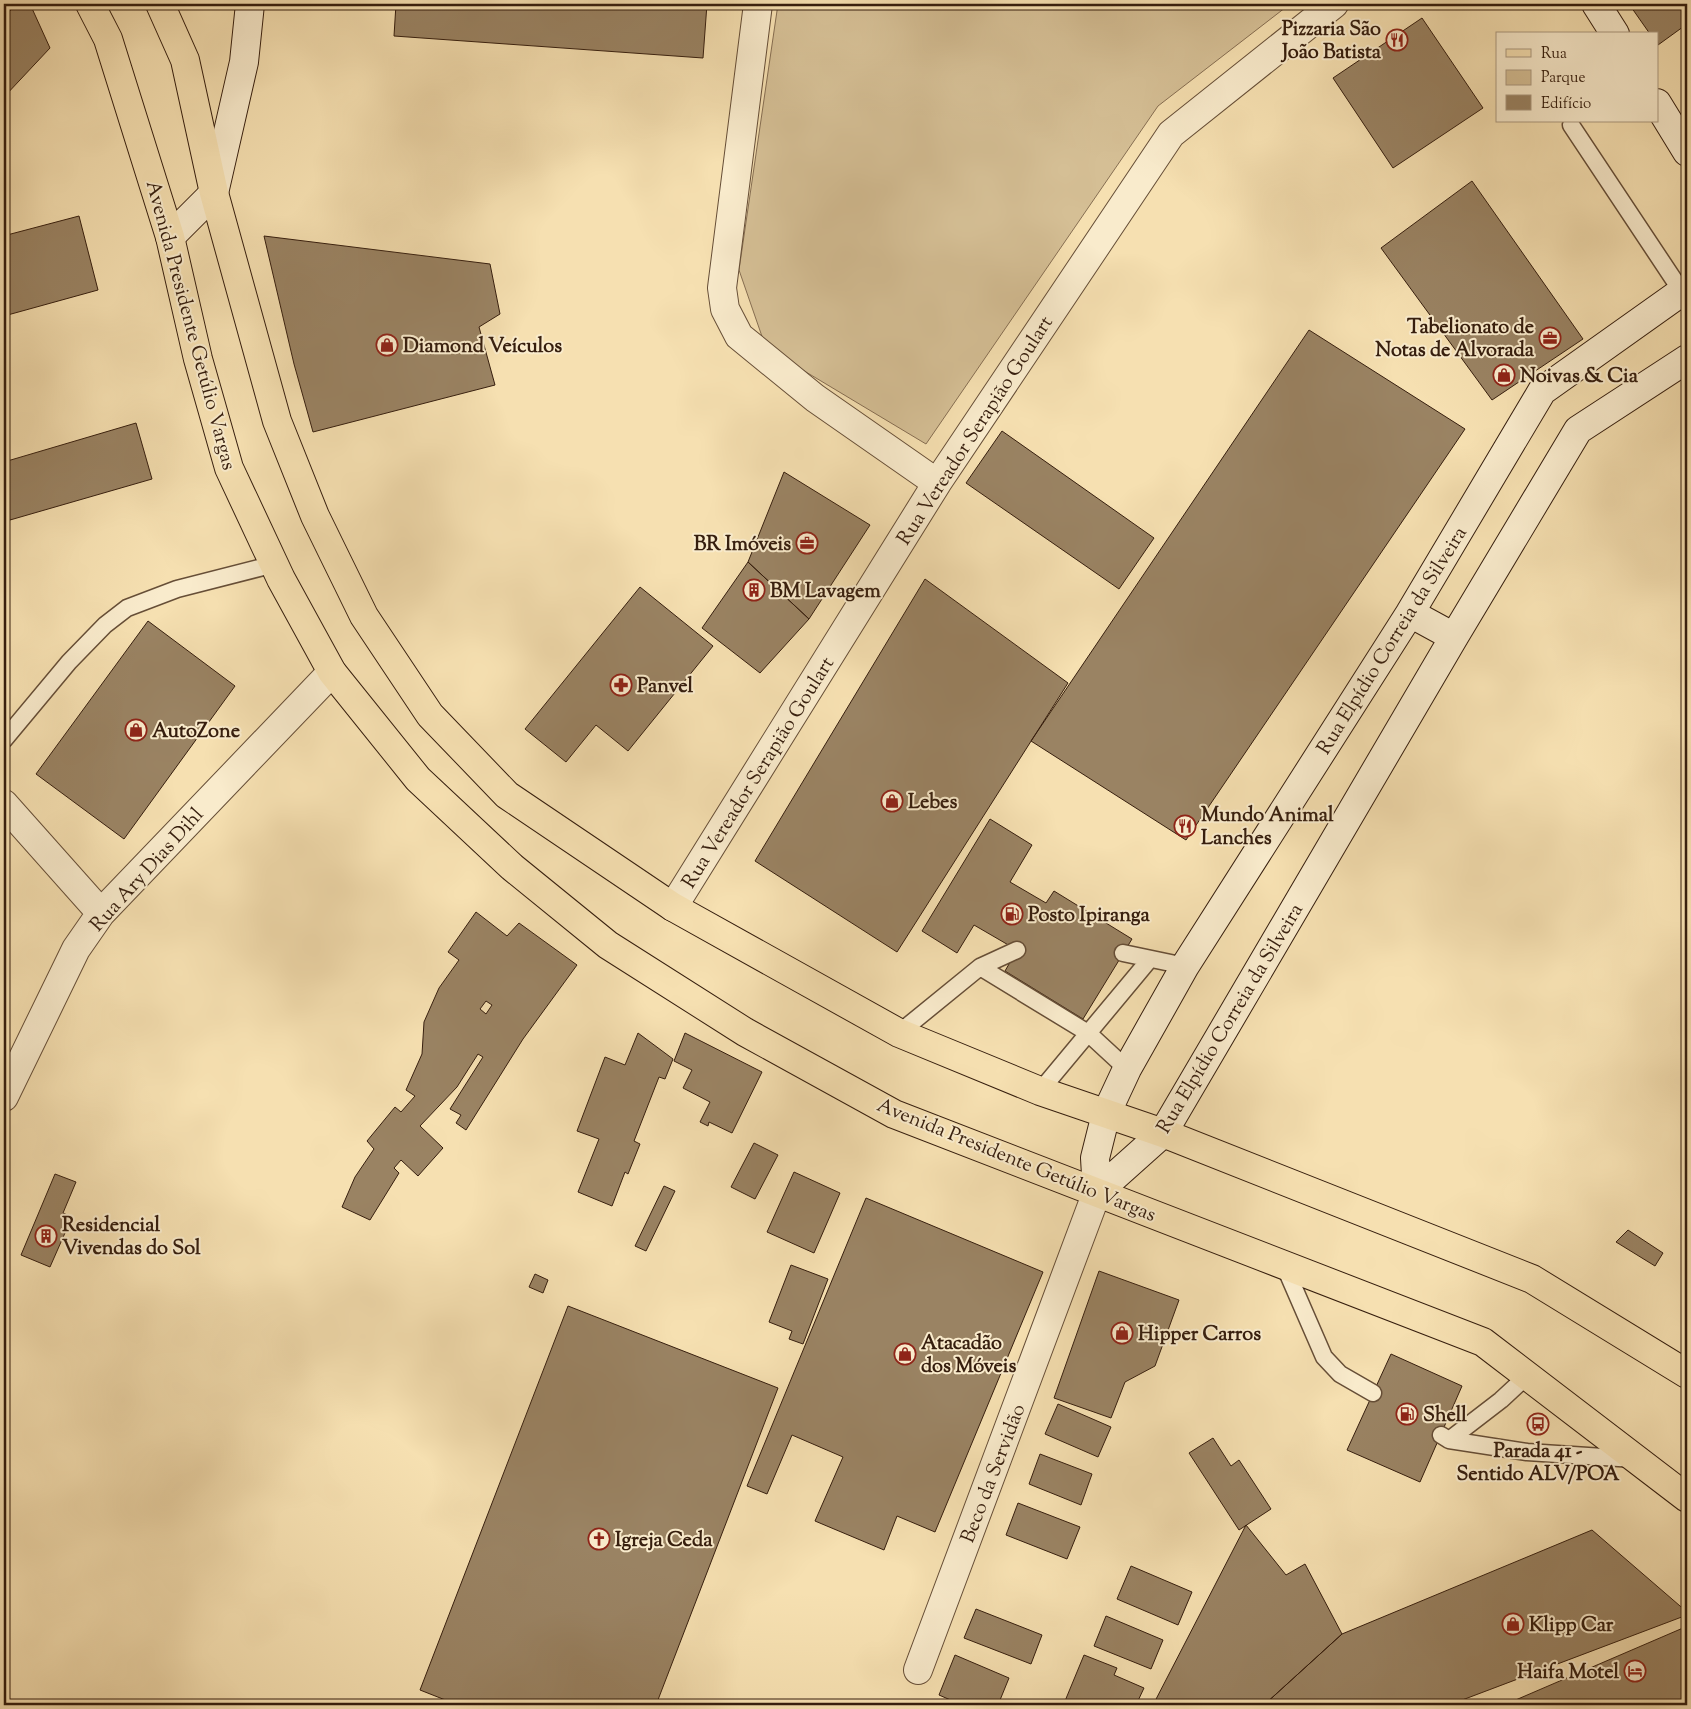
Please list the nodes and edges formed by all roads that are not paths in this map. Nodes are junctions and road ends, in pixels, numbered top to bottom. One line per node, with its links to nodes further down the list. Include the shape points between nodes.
1 (90, 4): 12 (main road, Avenida Presidente Getúlio Vargas, via 108,39)
2 (160, 4): 11 (main road, via 185,60)
3 (250, 4): 11 (street, via 244,62)
4 (758, 4): 15 (street, via 722,288 725,309 739,336 815,398)
5 (1334, 4): 15 (street, Rua Vereador Serapião Goulart, via 1170,134)
6 (1596, 4): 7 (street)
7 (1614, 32)
8 (1658, 105): 10 (street)
9 (1571, 125): 13 (lane)
10 (1687, 152)
11 (214, 193): 12 (street); 22 (main road, via 277,421 315,516 364,616 430,715 508,795)
12 (170, 236): 16 (main road, Avenida Presidente Getúlio Vargas, via 198,359 229,468)
13 (1685, 290): 17 (street, Rua Elpídio Correia da Silveira, via 1542,392)
14 (1687, 359): 18 (street, Rua Elpídio Correia da Silveira, via 1578,430)
15 (937, 483): 22 (street, Rua Vereador Serapião Goulart)
16 (274, 564): 19 (main road, Avenida Presidente Getúlio Vargas); 20 (lane, via 177,589 128,608 105,625 69,662)
17 (1410, 613): 18 (street); 27 (street, Rua Elpídio Correia da Silveira)
18 (1454, 637): 35 (street, Rua Elpídio Correia da Silveira)
19 (332, 672): 23 (street, Rua Ary Dias Dihl); 36 (main road, Avenida Presidente Getúlio Vargas, via 418,780 512,867 608,945 746,1032 894,1114)
20 (4, 740)
21 (4, 804): 23 (street)
22 (673, 907): 29 (main road)
23 (101, 913): 33 (street, Rua Ary Dias Dihl, via 76,949)
24 (1016, 950): 28 (lane)
25 (1123, 953): 26 (lane)
26 (1150, 958): 27 (lane); 30 (lane)
27 (1185, 966): 31 (street, Rua Elpídio Correia da Silveira)
28 (980, 967): 29 (lane); 30 (lane)
29 (899, 1033): 32 (main road)
30 (1088, 1033): 31 (lane); 32 (lane)
31 (1127, 1069): 34 (street, Rua Elpídio Correia da Silveira)
32 (1040, 1091): 34 (main road)
33 (4, 1097)
34 (1106, 1114): 35 (main road); 36 (street, Rua Elpídio Correia da Silveira, via 1096,1158)
35 (1163, 1133): 36 (street, Rua Elpídio Correia da Silveira); 38 (main road, via 1532,1279)
36 (1097, 1192): 37 (main road, Avenida Presidente Getúlio Vargas); 43 (street, Beco da Servidão)
37 (1284, 1265): 39 (main road, Avenida Presidente Getúlio Vargas, via 1483,1342); 40 (lane, via 1324,1357 1340,1374)
38 (1687, 1374)
39 (1527, 1376): 41 (main road, Avenida Presidente Getúlio Vargas); 41 (lane, via 1501,1400 1445,1437 1527,1452)
40 (1373, 1393)
41 (1637, 1459): 42 (main road, Avenida Presidente Getúlio Vargas)
42 (1687, 1498)
43 (918, 1670)

